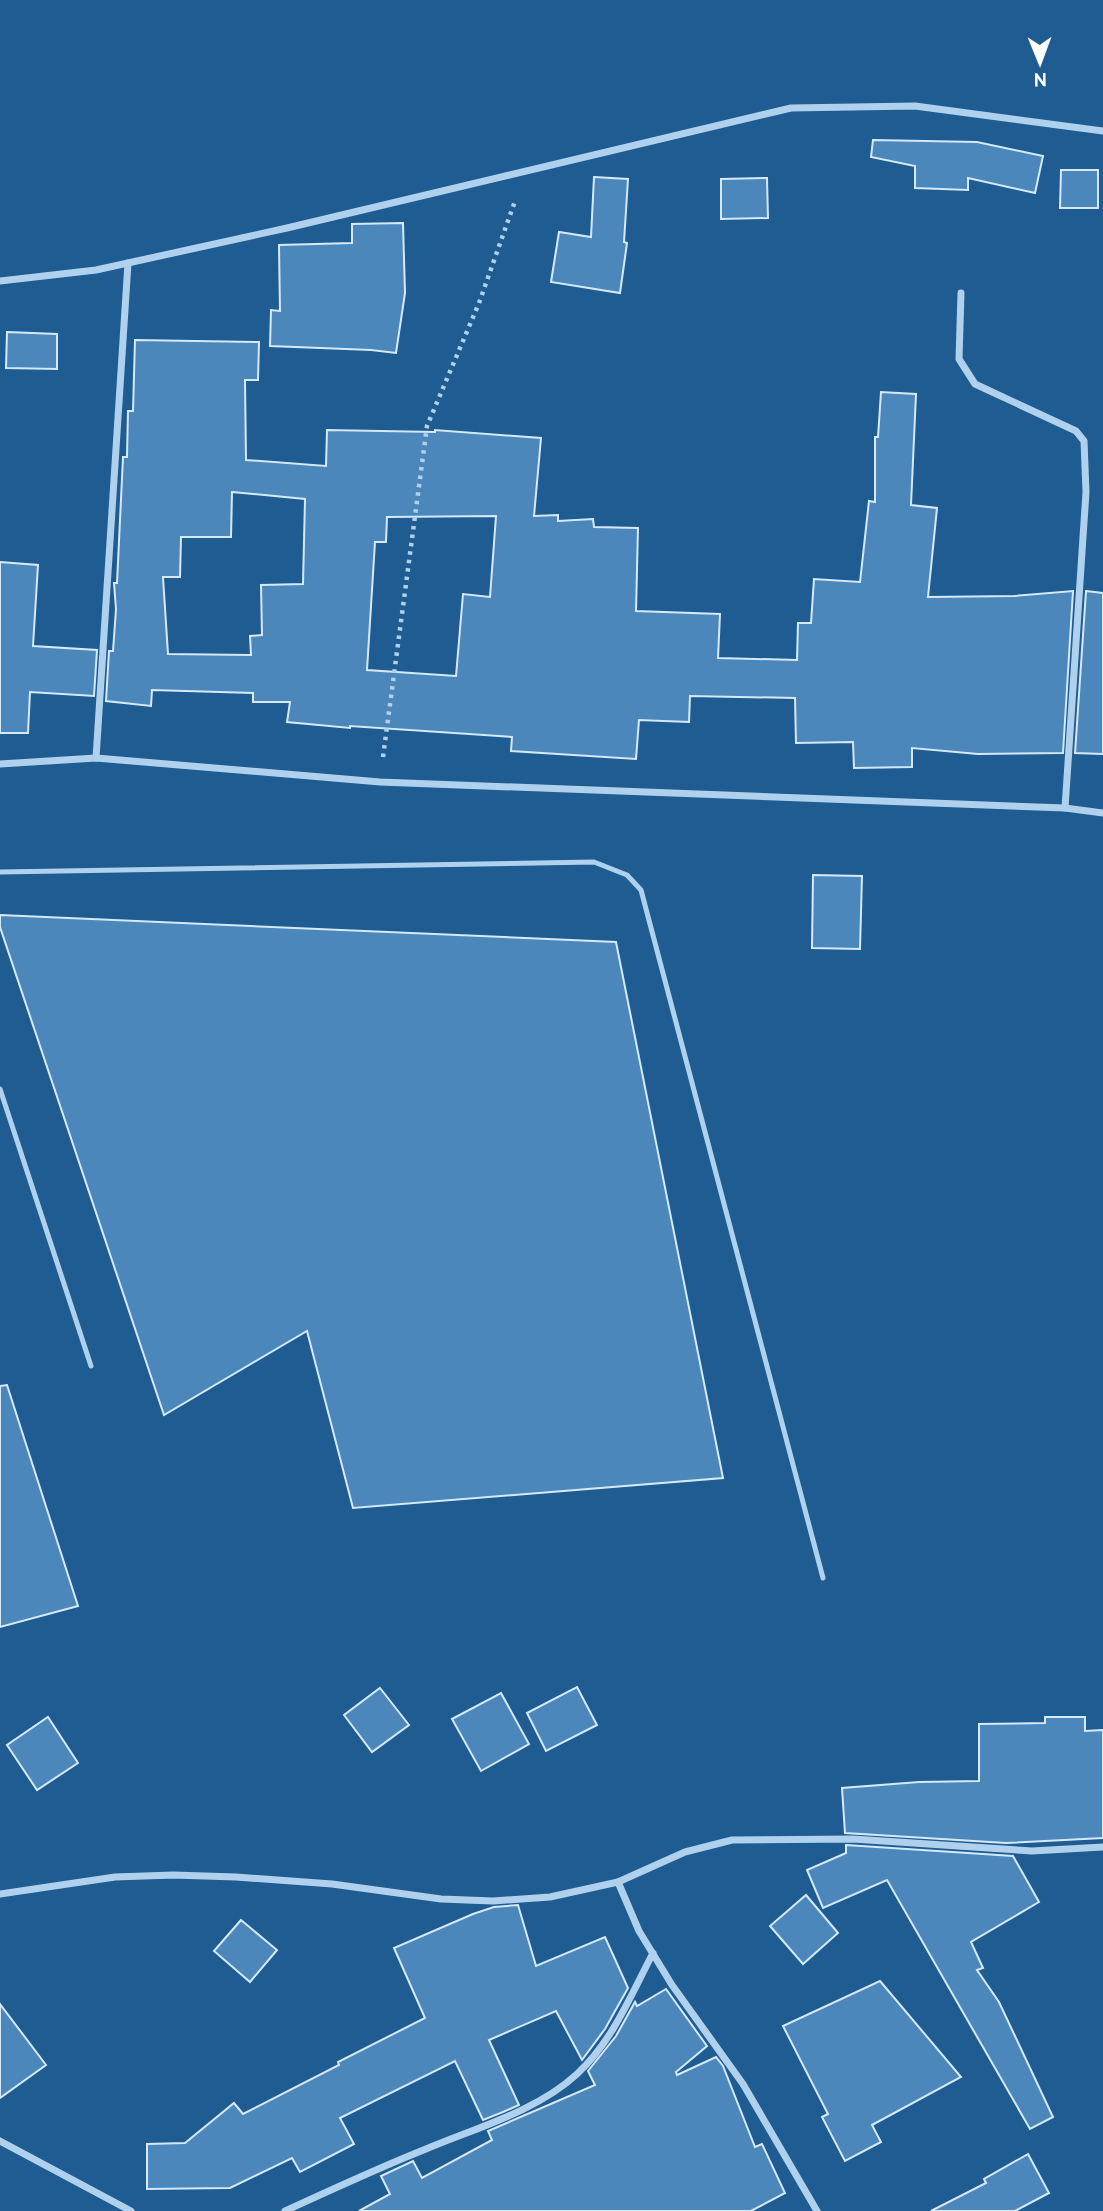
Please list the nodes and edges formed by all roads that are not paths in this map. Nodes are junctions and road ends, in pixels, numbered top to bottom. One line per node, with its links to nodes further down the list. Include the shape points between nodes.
1 (1103, 131): 2 (street, via 915,106 791,108)
2 (128, 262): 3 (street); 5 (street)
3 (0, 281)
4 (961, 292): 7 (street, via 959,359 975,384 1076,431 1084,441 1086,492)
5 (96, 758): 6 (street); 7 (street, via 380,782)
6 (0, 764)
7 (1065, 808): 8 (street)
8 (1103, 813)
9 (0, 872): 12 (lane, via 594,862 627,875 641,890)
10 (0, 1089): 11 (lane)
11 (91, 1366)
12 (823, 1578)
13 (1103, 1847): 14 (street, via 1031,1851 853,1839 732,1840 685,1852)
14 (618, 1882): 15 (street, via 550,1897 493,1901 332,1884 173,1875 115,1877); 16 (street)
15 (0, 1894)
16 (653, 1953): 19 (street, via 599,2050 541,2102); 20 (street, via 743,2084)
17 (0, 2141): 18 (street)
18 (131, 2211)
19 (285, 2211)
20 (817, 2211)

